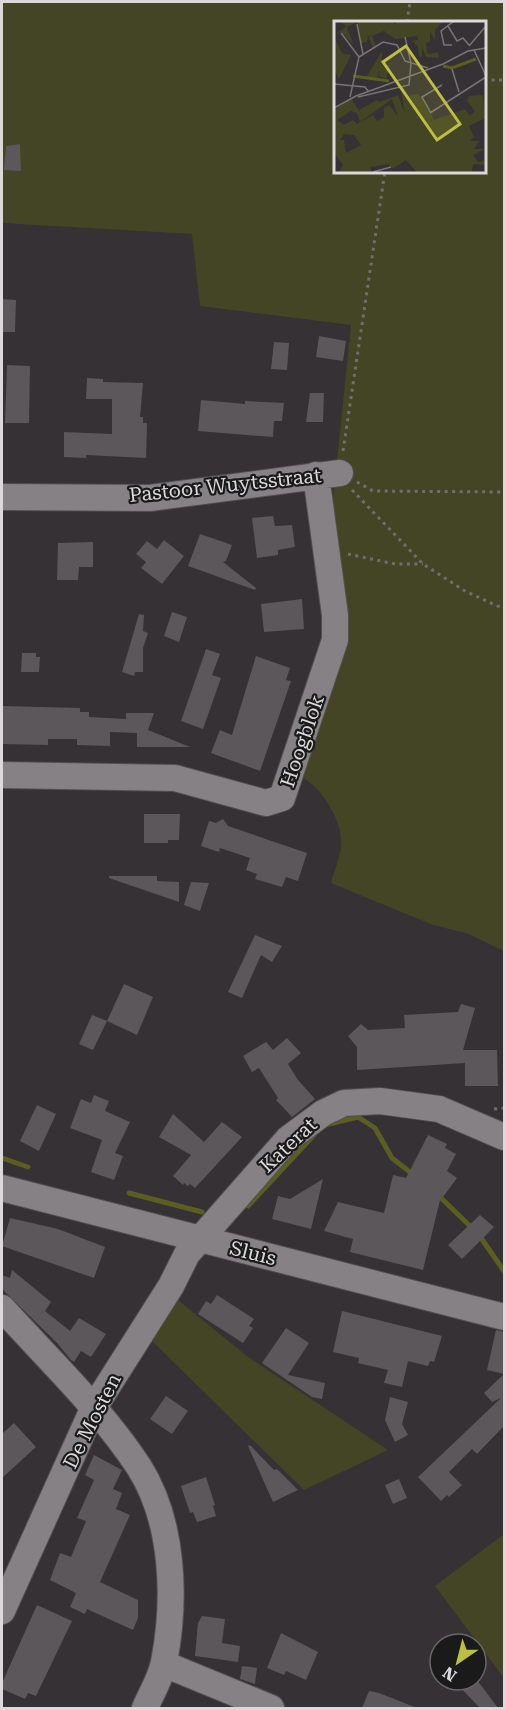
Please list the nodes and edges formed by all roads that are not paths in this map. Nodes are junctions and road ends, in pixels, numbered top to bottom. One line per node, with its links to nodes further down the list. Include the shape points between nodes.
1 (328, 474): 2 (street, Pastoor Wuytsstraat, via 150,498); 3 (street, Hoogblok, via 327,563 336,640 282,798 266,803 175,778)
2 (2, 497)
3 (2, 775)
4 (504, 1137): 6 (street, Katerat, via 439,1110 380,1101 344,1103 288,1139)
5 (2, 1188): 6 (street, Sluis)
6 (199, 1240): 8 (street, Sluis); 9 (street, De Mosten)
7 (2, 1308): 9 (street)
8 (504, 1317)
9 (93, 1409): 10 (street, De Mosten); 11 (street, via 139,1467 164,1532 170,1598)
10 (2, 1611)
11 (164, 1664): 12 (street); 13 (street)
12 (145, 1708)
13 (271, 1708)

